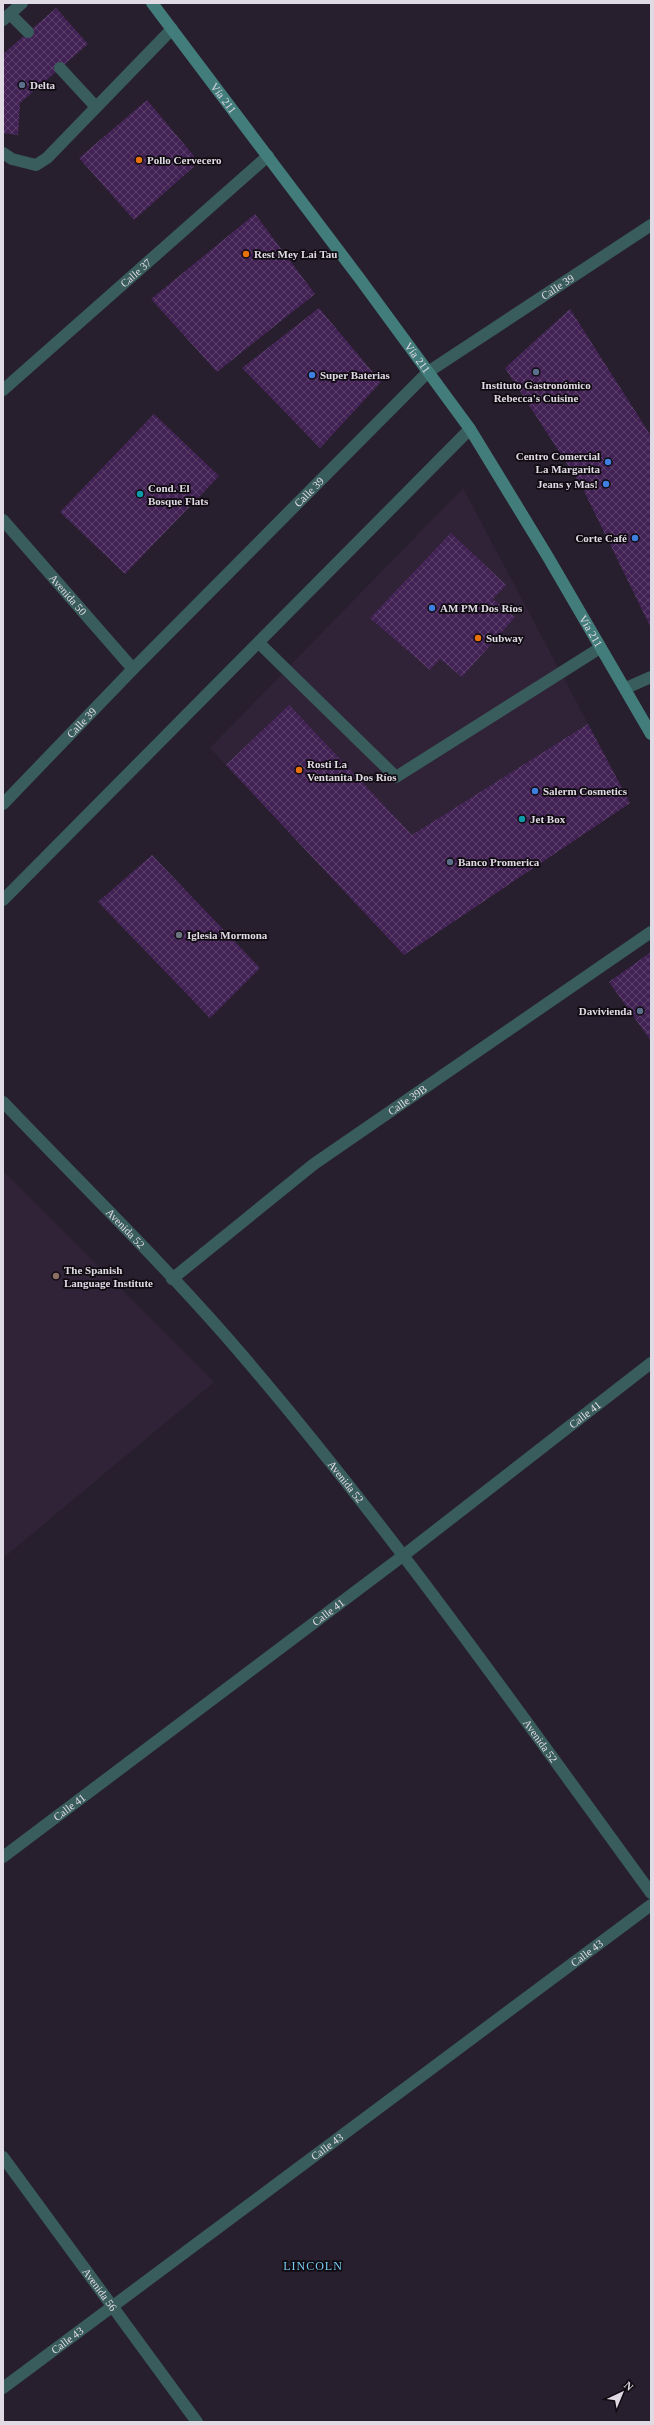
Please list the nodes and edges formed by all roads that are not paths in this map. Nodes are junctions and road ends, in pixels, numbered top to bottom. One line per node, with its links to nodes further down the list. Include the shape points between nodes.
1 (22, 3): 3 (street)
2 (152, 3): 4 (main road, Vía 211)
3 (6, 17): 5 (street)
4 (172, 29): 7 (street); 9 (main road, Vía 211)
5 (28, 32)
6 (60, 68): 7 (street)
7 (96, 107): 8 (street, via 47,158 36,165 12,159)
8 (3, 153)
9 (268, 156): 11 (main road, Vía 211); 12 (street, Calle 37)
10 (651, 225): 11 (street, Calle 39)
11 (428, 372): 13 (main road, Vía 211); 17 (street, Calle 39)
12 (3, 390)
13 (470, 429): 15 (street); 16 (main road, Vía 211)
14 (3, 520): 17 (street, Avenida 50)
15 (259, 643): 16 (street, via 396,777); 22 (street)
16 (600, 648): 19 (main road, Vía 211)
17 (133, 668): 21 (street, Calle 39)
18 (651, 677): 19 (street)
19 (626, 688): 20 (main road, Vía 211)
20 (651, 734)
21 (3, 804)
22 (3, 900)
23 (651, 932): 25 (street, Calle 39B, via 314,1164)
24 (3, 1102): 25 (street, Avenida 52)
25 (172, 1279): 27 (street, Avenida 52, via 242,1355)
26 (651, 1363): 27 (street, Calle 41)
27 (404, 1555): 28 (street, Calle 41); 29 (street, Avenida 52)
28 (3, 1857)
29 (651, 1893)
30 (651, 1905): 32 (street, Calle 43)
31 (3, 2157): 32 (street, Avenida 56)
32 (113, 2307): 33 (street, Calle 43); 34 (street, Avenida 56)
33 (3, 2388)
34 (196, 2422)

